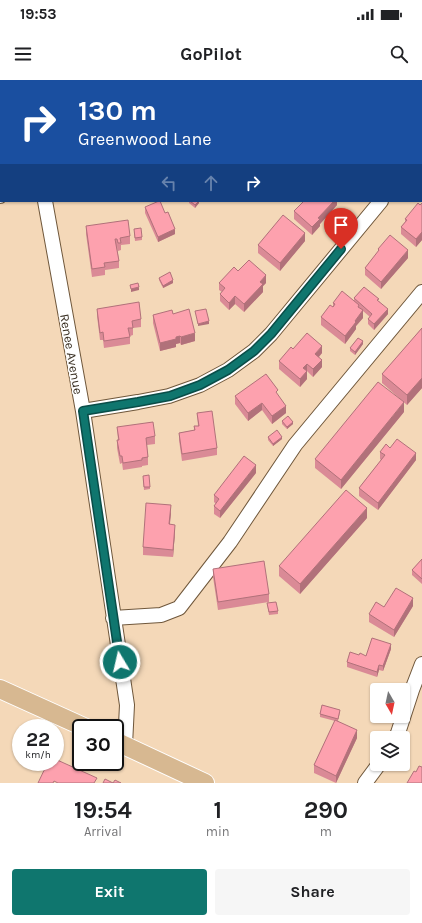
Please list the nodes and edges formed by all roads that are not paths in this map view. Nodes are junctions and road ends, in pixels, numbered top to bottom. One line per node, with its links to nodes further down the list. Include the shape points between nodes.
1 (45, 202): 4 (street, Renee Avenue)
2 (380, 202): 4 (street, via 271,334 254,351 228,370 200,385 170,396)
3 (422, 292): 5 (street, via 295,445 230,542 178,608 161,615)
4 (83, 411): 5 (street, Renee Avenue)
5 (113, 618): 8 (street, Renee Avenue, via 127,705)
6 (422, 664): 10 (street)
7 (0, 689): 9 (main road)
8 (124, 721)
9 (72, 722)
10 (399, 731)
11 (124, 745): 13 (main road)
12 (374, 771): 14 (street)
13 (205, 783)
14 (365, 783)

